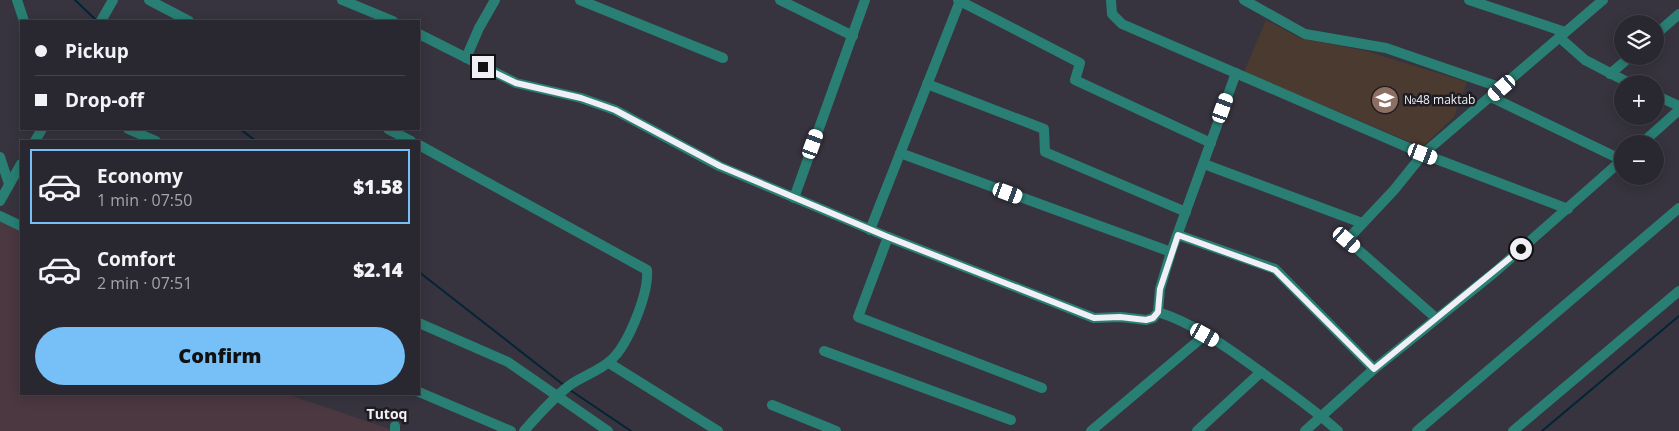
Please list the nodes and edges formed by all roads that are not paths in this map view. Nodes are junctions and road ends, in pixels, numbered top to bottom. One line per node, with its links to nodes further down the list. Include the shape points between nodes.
1 (17, 0): 16 (street)
2 (113, 0): 15 (street)
3 (150, 0): 17 (street)
4 (342, 0): 18 (street)
5 (495, 0): 23 (street)
6 (580, 0): 24 (street)
7 (780, 0): 22 (street)
8 (866, 0): 22 (street)
9 (959, 0): 29 (street); 40 (street, via 1080,63 1075,80)
10 (1111, 0): 26 (street, via 1112,14 1122,24)
11 (1244, 0): 30 (street, via 1305,34 1386,48)
12 (1469, 0): 21 (street)
13 (1603, 0): 21 (street)
14 (1679, 14): 19 (street)
15 (103, 18)
16 (24, 20)
17 (187, 20)
18 (391, 20)
19 (1664, 27)
20 (420, 35): 23 (street)
21 (1562, 35): 27 (street, via 1585,60); 30 (street)
22 (853, 36): 50 (street)
23 (466, 58): 50 (street, via 516,83 581,98 615,110 720,166)
24 (723, 58)
25 (1620, 65): 27 (street)
26 (1236, 73): 40 (street); 43 (street)
27 (1610, 74): 28 (street)
28 (1614, 76)
29 (927, 84): 42 (street); 54 (street, via 1044,129 1044,152)
30 (1502, 88): 31 (street)
31 (1491, 97): 43 (street); 44 (street)
32 (1664, 99): 33 (street)
33 (1679, 106)
34 (1679, 110): 37 (street)
35 (130, 130): 38 (street)
36 (390, 130): 39 (street)
37 (1651, 135)
38 (154, 140)
39 (409, 140)
40 (1211, 142): 46 (street)
41 (420, 146): 68 (street, via 647,270 648,282 638,314 618,355)
42 (900, 153): 58 (street); 61 (street)
43 (1423, 154): 53 (street); 56 (street)
44 (1614, 156)
45 (0, 157): 49 (street)
46 (1204, 164): 54 (street); 56 (street)
47 (20, 166): 49 (street)
48 (1614, 167): 53 (street)
49 (9, 184): 51 (street)
50 (794, 198): 58 (street)
51 (0, 201)
52 (1679, 208): 86 (street)
53 (1568, 209): 64 (street, via 1496,272)
54 (1186, 212): 59 (street)
55 (0, 216): 57 (street)
56 (1362, 223): 64 (street, via 1347,240)
57 (20, 226)
58 (870, 230): 60 (street)
59 (1178, 235): 61 (street); 69 (street, via 1275,270)
60 (888, 237): 63 (street, via 1094,318 1146,320); 71 (street, via 858,317)
61 (1171, 252): 63 (street, via 1160,289)
62 (1679, 291): 87 (street)
63 (1158, 312): 66 (street, via 1180,319)
64 (1436, 318): 69 (street)
65 (420, 323): 73 (street, via 508,362)
66 (1205, 335): 70 (street); 82 (street)
67 (824, 351): 76 (street)
68 (609, 363): 73 (street, via 571,384); 80 (street)
69 (1374, 369): 75 (street)
70 (1262, 372): 75 (street); 83 (street)
71 (1042, 388)
72 (420, 392): 77 (street)
73 (559, 395): 78 (street); 79 (street)
74 (772, 405): 81 (street)
75 (1322, 416): 84 (street); 85 (street)
76 (1011, 420)
77 (511, 431)
78 (524, 431)
79 (608, 431)
80 (718, 431)
81 (836, 431)
82 (1091, 431)
83 (1197, 431)
84 (1305, 431)
85 (1338, 431)
86 (1417, 431)
87 (1513, 431)

